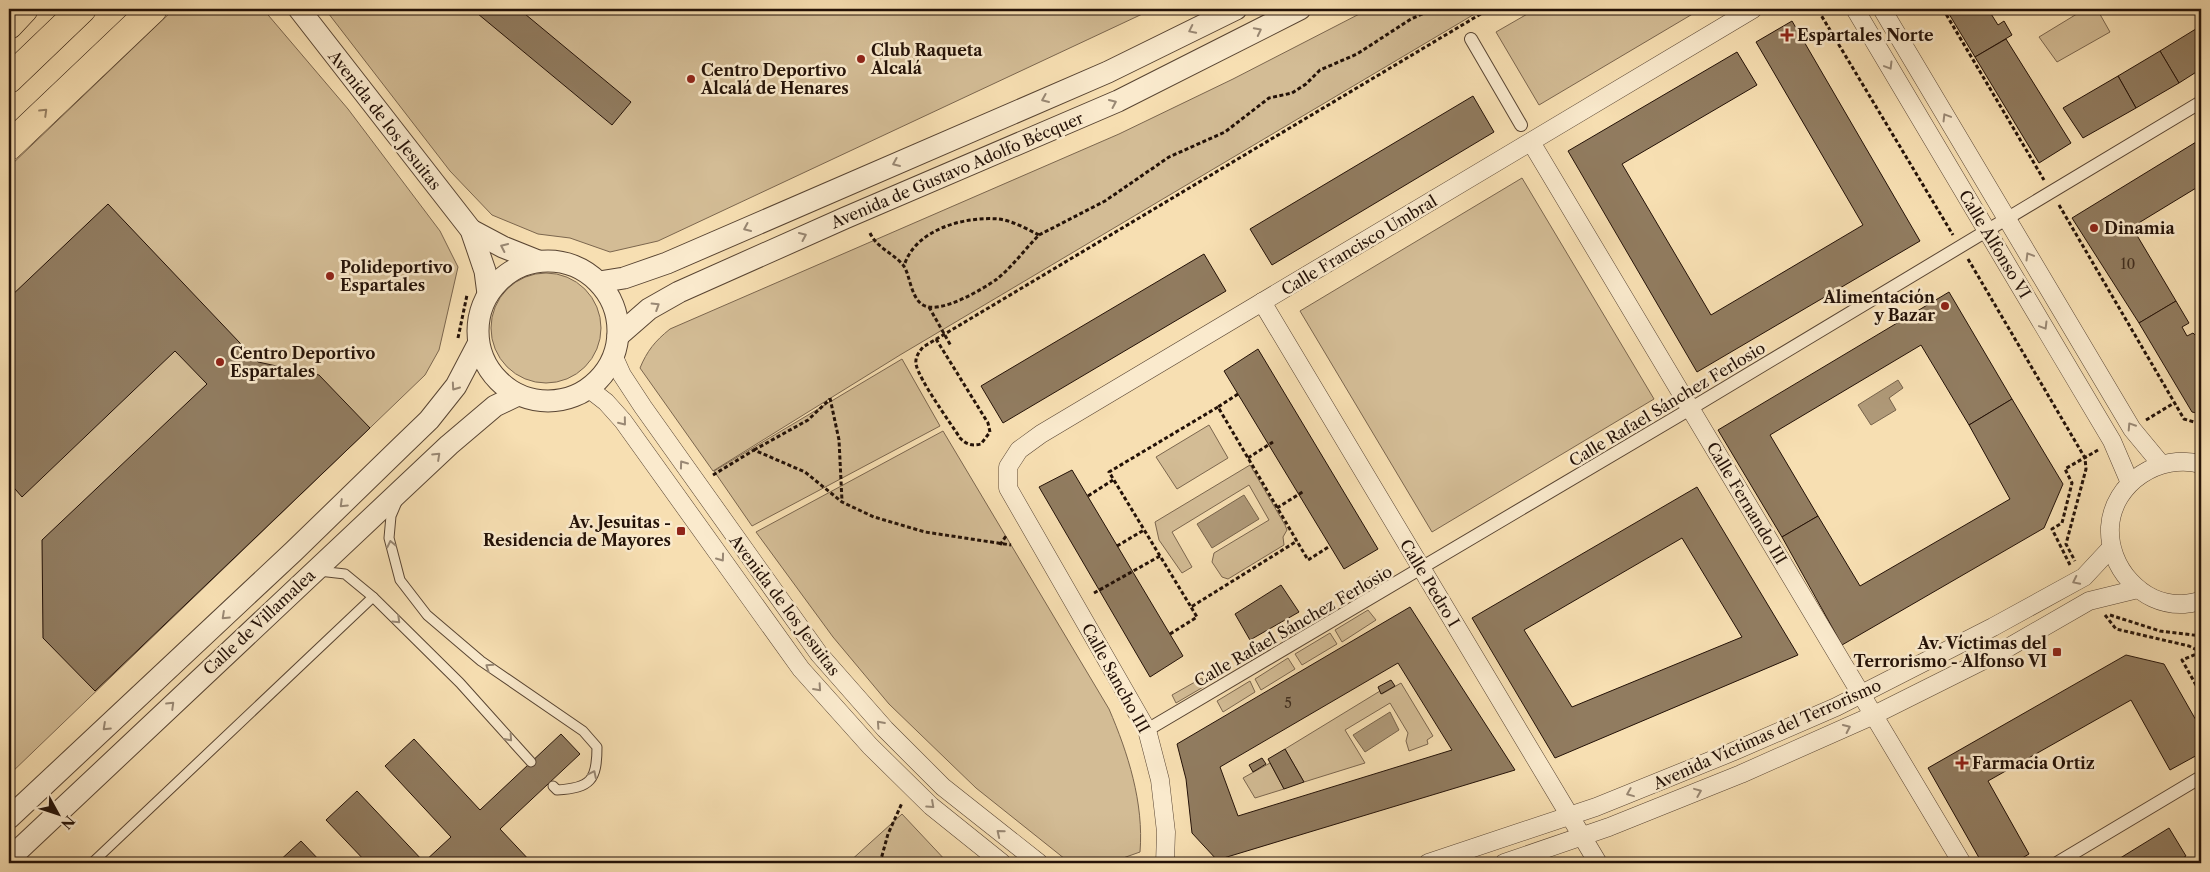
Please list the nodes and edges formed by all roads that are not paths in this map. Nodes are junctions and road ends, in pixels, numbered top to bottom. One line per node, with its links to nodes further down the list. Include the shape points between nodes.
1 (24, 9): 10 (highway)
2 (82, 9): 12 (highway)
3 (152, 9): 16 (highway, one-way to 3)
4 (299, 9): 18 (street, Avenida de los Jesuitas)
5 (1236, 9): 21 (street, Avenida de Gustavo Adolfo Bécquer, one-way to 21, via 1108,72 667,263 624,278)
6 (1300, 9): 25 (street, Avenida de Gustavo Adolfo Bécquer, one-way to 6, via 649,309 679,292 1118,101)
7 (1753, 9): 15 (street, Calle Francisco Umbral)
8 (1855, 9): 19 (street, Calle Alfonso VI, one-way to 19)
9 (1882, 9): 17 (street, Calle Alfonso VI, one-way to 9)
10 (9, 25)
11 (1471, 39): 14 (street)
12 (9, 79)
13 (2201, 102): 17 (street, Calle Rafael Sánchez Ferlosio)
14 (1521, 125)
15 (1531, 142): 23 (street, Calle Francisco Umbral); 28 (street, Calle Fernando III)
16 (9, 146)
17 (2007, 218): 19 (street, Calle Rafael Sánchez Ferlosio); 29 (street, Calle Alfonso VI, one-way to 17, via 2132,429)
18 (471, 230): 20 (street, Avenida de los Jesuitas, one-way to 18); 22 (street, Avenida de los Jesuitas, via 485,271)
19 (1987, 230): 28 (street, Calle Rafael Sánchez Ferlosio); 31 (street, Calle Alfonso VI, one-way to 31, via 2112,441)
20 (538, 261): 21 (street, via 559,262 582,269); 22 (street, via 509,272)
21 (599, 282): 25 (street, via 611,300 617,322)
22 (478, 292): 24 (street)
23 (1262, 302): 33 (street, Calle Francisco Umbral, via 1019,450 1008,467 1008,488); 35 (street, Calle Pedro I)
24 (478, 344): 27 (street, via 486,365 497,380); 47 (street, Calle de Villamalea, one-way to 47, via 456,386 429,420)
25 (616, 346): 26 (street, via 603,374); 52 (street, Avenida de los Jesuitas, one-way to 25, via 943,786 885,729 819,654 642,408 622,375)
26 (588, 388): 27 (street, via 556,401); 51 (street, Avenida de los Jesuitas, one-way to 51, via 623,421 801,669 870,746 931,806)
27 (518, 395): 32 (street, Calle de Villamalea, one-way to 27, via 495,406)
28 (1690, 409): 35 (street, Calle Rafael Sánchez Ferlosio); 40 (street, Calle Fernando III)
29 (2161, 464): 30 (street, via 2179,461); 31 (street, via 2144,471)
30 (2201, 464)
31 (2130, 483): 34 (street, via 2116,504 2110,526)
32 (401, 489): 36 (street, Calle de Villamalea); 45 (lane, one-way to 32, via 557,790 576,789 589,782 597,767 597,746 583,731 481,661 427,615 400,580 389,538 391,516)
33 (1018, 508): 42 (street, Calle Sancho III)
34 (2111, 548): 37 (street, via 2121,571); 40 (street, Avenida Víctimas del Terrorismo, one-way to 40, via 2084,577)
35 (1421, 569): 42 (street, Calle Rafael Sánchez Ferlosio); 46 (street, Calle Pedro I)
36 (314, 571): 38 (lane, via 345,574); 49 (street, Calle de Villamalea, one-way to 36)
37 (2138, 589): 39 (street, via 2162,601 2182,604); 41 (street, Avenida Víctimas del Terrorismo, via 2095,598 2004,650)
38 (373, 597): 43 (lane, one-way to 43, via 460,683); 50 (lane)
39 (2201, 601)
40 (1862, 694): 41 (street, Calle Fernando III); 46 (street, Avenida Víctimas del Terrorismo, one-way to 46, via 1732,752)
41 (1874, 715): 48 (street, Avenida Víctimas del Terrorismo, one-way to 41, via 1741,774); 57 (street, Calle Fernando III)
42 (1147, 730): 53 (street, Calle Sancho III, via 1160,780 1166,832)
43 (531, 762)
44 (2201, 777): 58 (street)
45 (553, 786)
46 (1571, 816): 48 (street, Calle Pedro I); 54 (street, Avenida Víctimas del Terrorismo)
47 (9, 818)
48 (1583, 837): 55 (street, Avenida Víctimas del Terrorismo); 56 (street, Calle Pedro I)
49 (9, 859)
50 (92, 863)
51 (1002, 863)
52 (1038, 863)
53 (1164, 863)
54 (1428, 863)
55 (1504, 863)
56 (1598, 863)
57 (1962, 863)
58 (2056, 863)

